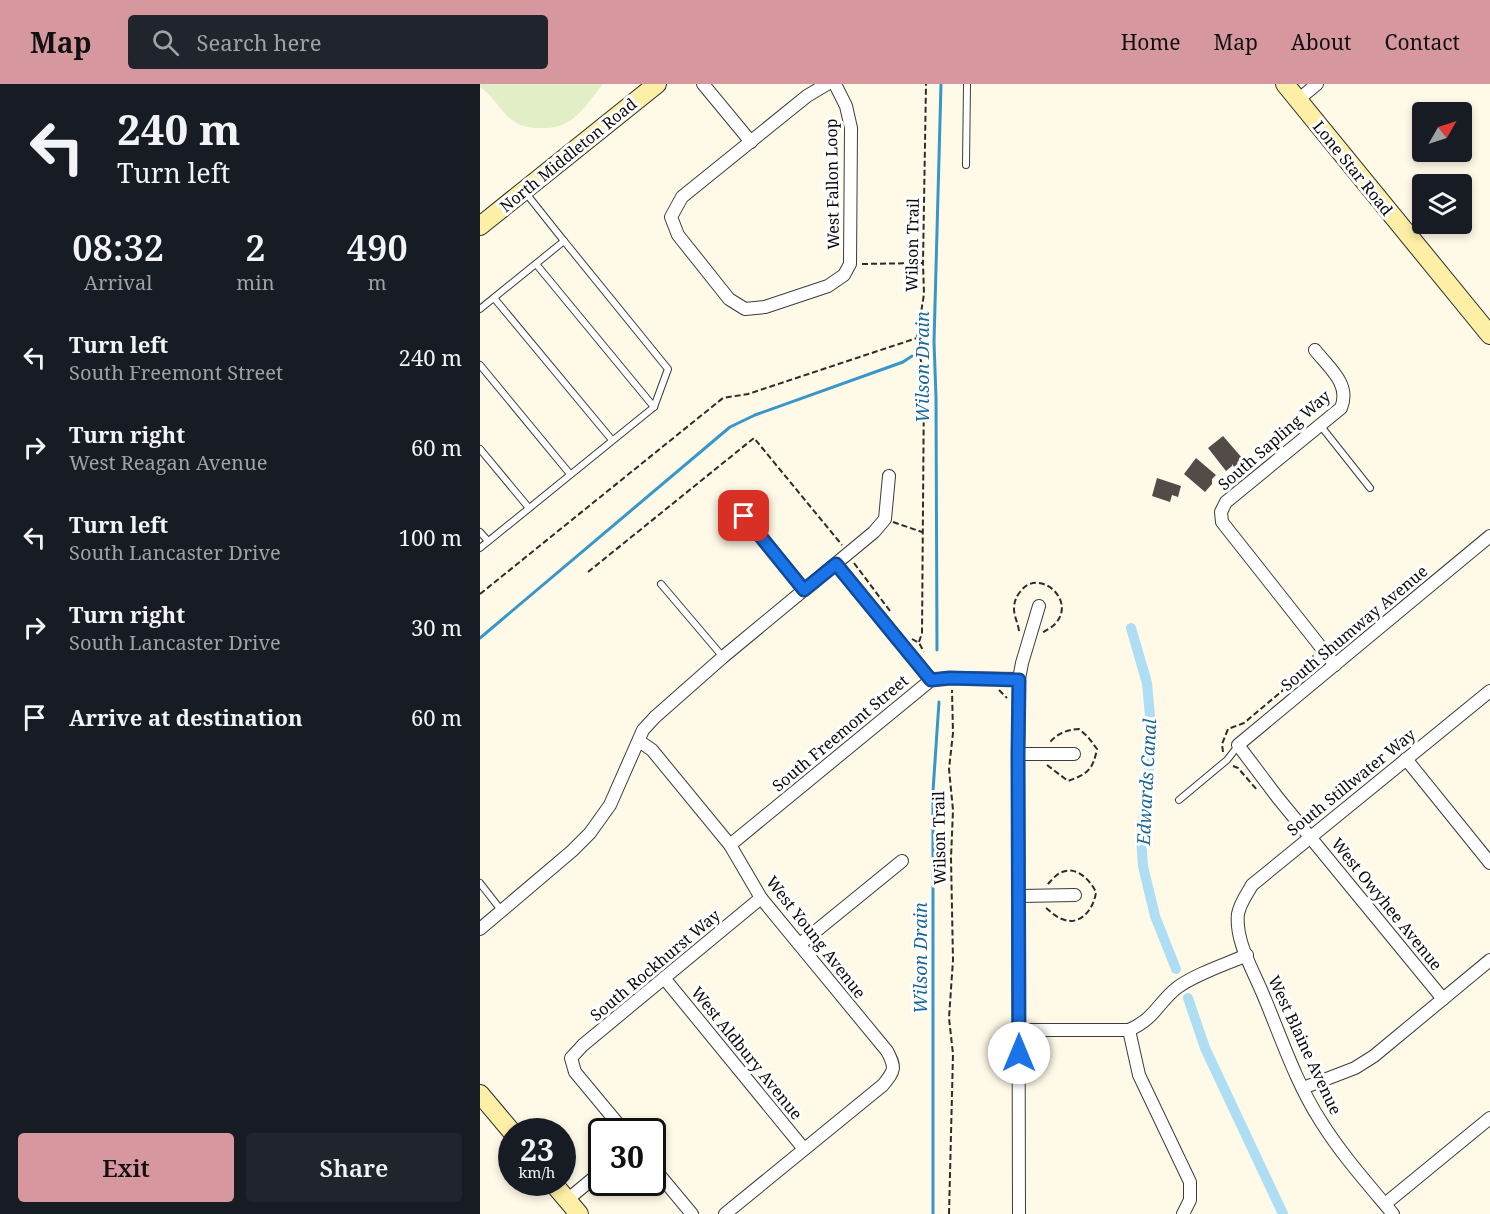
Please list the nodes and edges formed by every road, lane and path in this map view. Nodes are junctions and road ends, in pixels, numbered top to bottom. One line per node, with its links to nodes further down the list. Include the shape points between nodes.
1 (657, 84): 12 (main road, North Middleton Road)
2 (703, 84): 10 (street)
3 (827, 84): 10 (street)
4 (835, 84): 17 (street, West Fallon Loop, via 851,128)
5 (927, 84): 15 (path, Wilson Trail)
6 (967, 84): 11 (lane)
7 (1285, 84): 9 (main road, Lone Star Road)
8 (1317, 84): 9 (street)
9 (1298, 100): 20 (main road, Lone Star Road)
10 (751, 142): 17 (street, West Fallon Loop, via 682,197 671,217 678,236 729,299 745,309 765,307 828,286 844,275)
11 (966, 165)
12 (524, 190): 13 (main road, North Middleton Road); 14 (lane)
13 (480, 226)
14 (564, 241): 16 (lane); 24 (lane, via 668,369)
15 (923, 263): 17 (path); 21 (path, Wilson Trail, via 924,294)
16 (536, 264): 18 (lane); 24 (lane)
17 (850, 264)
18 (494, 298): 19 (lane); 26 (lane)
19 (480, 309)
20 (1490, 335)
21 (917, 338): 35 (path, Wilson Trail, via 924,379); 45 (path, via 748,394 723,398)
22 (1315, 350): 25 (street, South Sapling Way, via 1345,391 1341,408)
23 (480, 365): 28 (lane)
24 (654, 406): 26 (lane)
25 (1320, 425): 30 (lane); 56 (street, South Sapling Way, via 1226,502 1221,512 1227,530)
26 (612, 440): 28 (lane)
27 (480, 449): 31 (lane)
28 (570, 474): 31 (lane)
29 (889, 476): 33 (street)
30 (1370, 488)
31 (529, 508): 37 (lane)
32 (744, 516): 44 (street)
33 (885, 519): 35 (path); 41 (street)
34 (480, 532): 37 (lane)
35 (922, 532): 51 (path, Wilson Trail)
36 (1490, 536): 56 (street, South Shumway Avenue)
37 (488, 541): 39 (lane)
38 (843, 545): 42 (path, via 754,438)
39 (480, 548)
40 (854, 563): 47 (path)
41 (836, 564): 44 (street); 53 (street)
42 (588, 572)
43 (661, 584): 54 (lane)
44 (804, 590): 54 (street)
45 (480, 594)
46 (1039, 606): 58 (street)
47 (890, 611)
48 (1020, 633): 49 (path, via 1014,601 1025,585 1041,583 1051,588 1062,604 1054,626)
49 (1039, 636)
50 (910, 637): 51 (path)
51 (919, 643): 53 (path); 55 (path)
52 (1310, 648): 71 (path, via 1313,665 1244,723 1228,729 1221,744)
53 (908, 651): 57 (street)
54 (723, 657): 65 (street, via 655,717)
55 (927, 660)
56 (1335, 665): 67 (street, South Shumway Avenue)
57 (931, 680): 58 (street, South Freemont Street); 76 (street, South Freemont Street)
58 (1019, 680): 68 (street)
59 (944, 688): 61 (path)
60 (996, 688): 64 (path, via 1007,696)
61 (951, 689): 62 (path); 109 (path, Wilson Trail, via 953,960 949,1018 953,1054)
62 (960, 689)
63 (1490, 691): 70 (street, South Stillwater Way)
64 (1009, 707)
65 (639, 741): 76 (street, West Young Avenue, via 651,750); 86 (street, via 610,805 590,833)
66 (1047, 745): 72 (path, via 1058,734 1079,729 1097,749 1093,767 1068,781)
67 (1238, 745): 71 (lane); 75 (street, West Owyhee Avenue)
68 (1018, 754): 69 (street); 81 (street)
69 (1074, 754)
70 (1406, 759): 75 (street, South Stillwater Way); 78 (street)
71 (1227, 760): 73 (path); 74 (lane)
72 (1043, 762)
73 (1263, 795)
74 (1179, 800)
75 (1310, 837): 84 (street, South Stillwater Way, via 1252,885); 94 (street, West Owyhee Avenue)
76 (730, 845): 83 (street, West Young Avenue)
77 (902, 861): 90 (street)
78 (1490, 863)
79 (480, 883): 86 (lane)
80 (1044, 887): 85 (path, via 1061,872 1075,871 1086,877 1096,892 1091,909 1070,922)
81 (1020, 896): 82 (street); 95 (street)
82 (1075, 896)
83 (761, 898): 90 (street, West Young Avenue); 93 (street, South Rockhurst Way)
84 (1240, 905): 91 (street, West Blaine Avenue, via 1239,931)
85 (1045, 906)
86 (501, 910): 89 (street)
87 (813, 920): 88 (path)
88 (794, 924)
89 (480, 929)
90 (800, 944): 102 (street, West Young Avenue, via 894,1064 883,1085)
91 (1247, 955): 96 (street, via 1189,980 1175,989 1143,1024); 97 (street, West Blaine Avenue)
92 (1490, 960): 94 (street)
93 (664, 978): 100 (street, South Rockhurst Way, via 572,1058 575,1072); 102 (street, West Aldbury Avenue)
94 (1443, 999): 97 (street, via 1374,1056 1355,1068)
95 (1019, 1030): 96 (street); 110 (street)
96 (1128, 1030): 111 (street, via 1140,1075 1190,1182 1190,1200)
97 (1303, 1088): 106 (street, West Blaine Avenue, via 1335,1142)
98 (480, 1094): 99 (main road)
99 (500, 1118)
100 (613, 1118)
101 (1488, 1122): 106 (street)
102 (804, 1149): 108 (street)
103 (666, 1183): 107 (street)
104 (588, 1188): 105 (street)
105 (573, 1207)
106 (1389, 1209)
107 (692, 1214)
108 (725, 1214)
109 (949, 1214)
110 (1019, 1214)
111 (1183, 1214)

